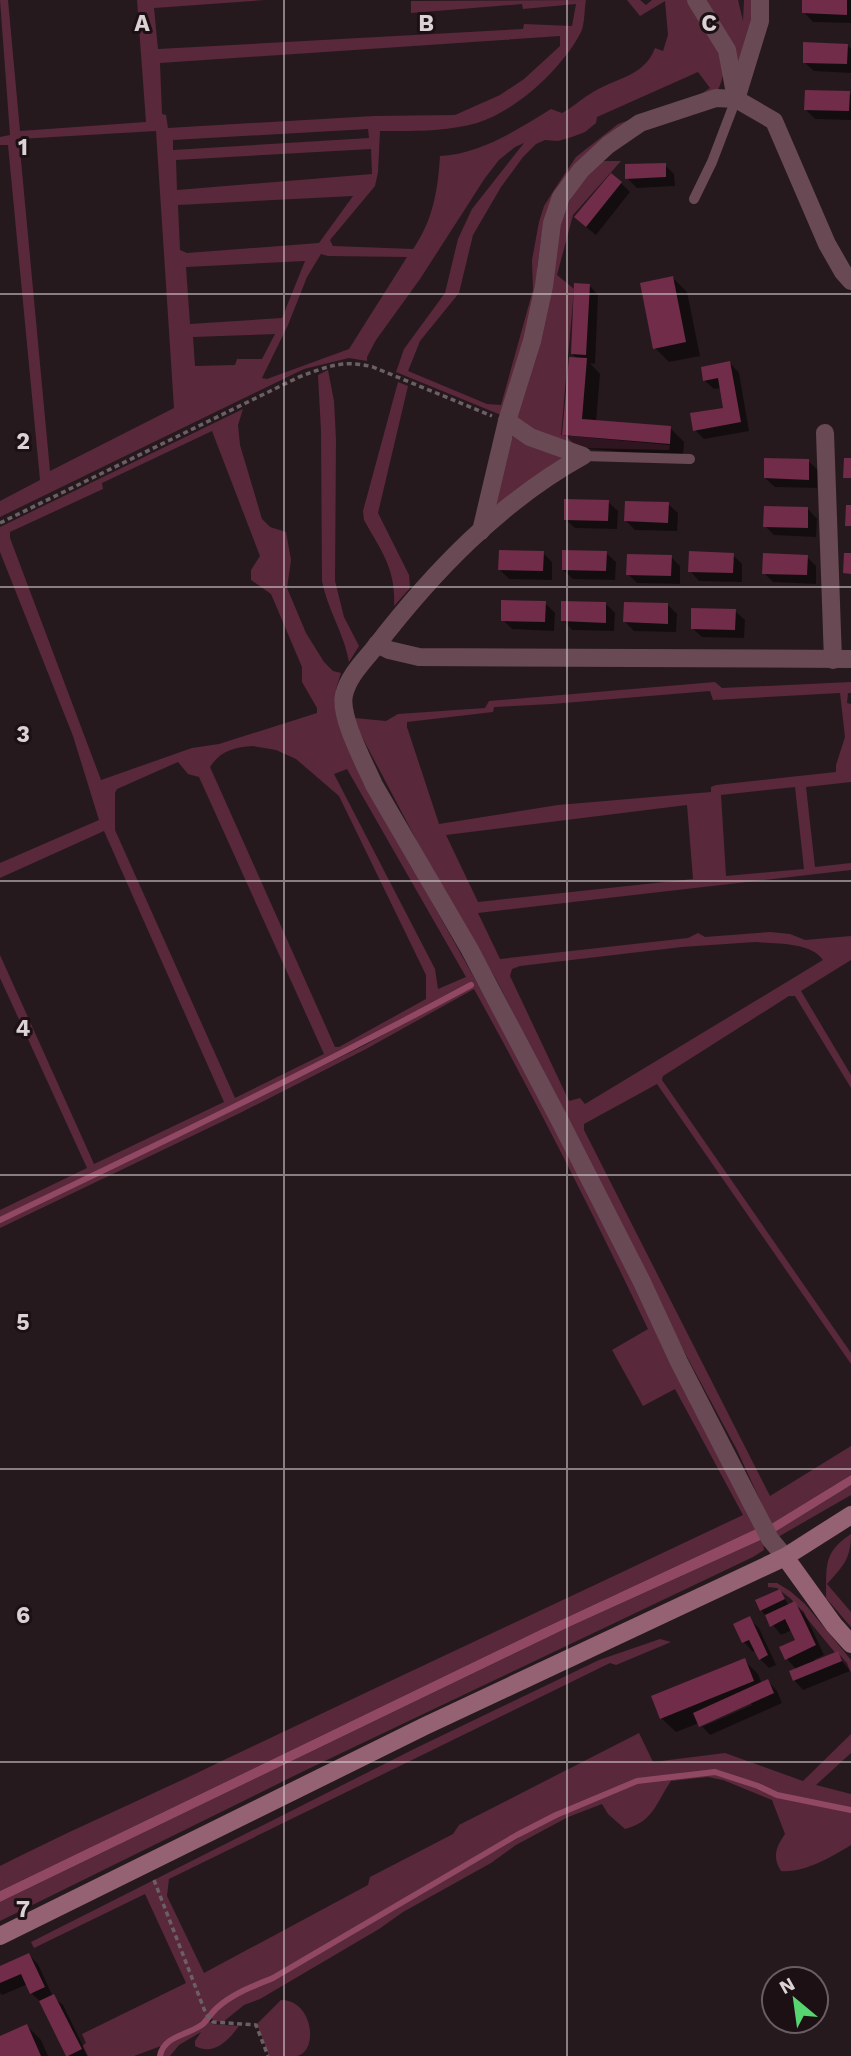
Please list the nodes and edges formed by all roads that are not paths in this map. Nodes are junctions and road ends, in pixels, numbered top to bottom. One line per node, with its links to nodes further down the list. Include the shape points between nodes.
1 (696, 0): 3 (street, via 727,50)
2 (760, 0): 3 (street, via 760,21)
3 (736, 99): 4 (lane); 5 (street, via 774,121 827,244); 6 (street, via 716,98 640,123 581,170 561,197 552,223 532,341)
4 (694, 199)
5 (851, 281)
6 (507, 421): 8 (street, via 530,437); 10 (street)
7 (825, 433): 13 (street)
8 (583, 456): 9 (lane); 10 (street, via 524,494)
9 (690, 459)
10 (481, 531): 11 (street, via 450,558)
11 (377, 644): 13 (street, via 419,657); 15 (street, via 344,694 361,757 515,1034 770,1539)
12 (851, 659): 13 (street)
13 (833, 660)
14 (851, 1515): 15 (main road)
15 (785, 1558): 16 (main road); 17 (main road, via 425,1726)
16 (851, 1644)
17 (0, 1937)

